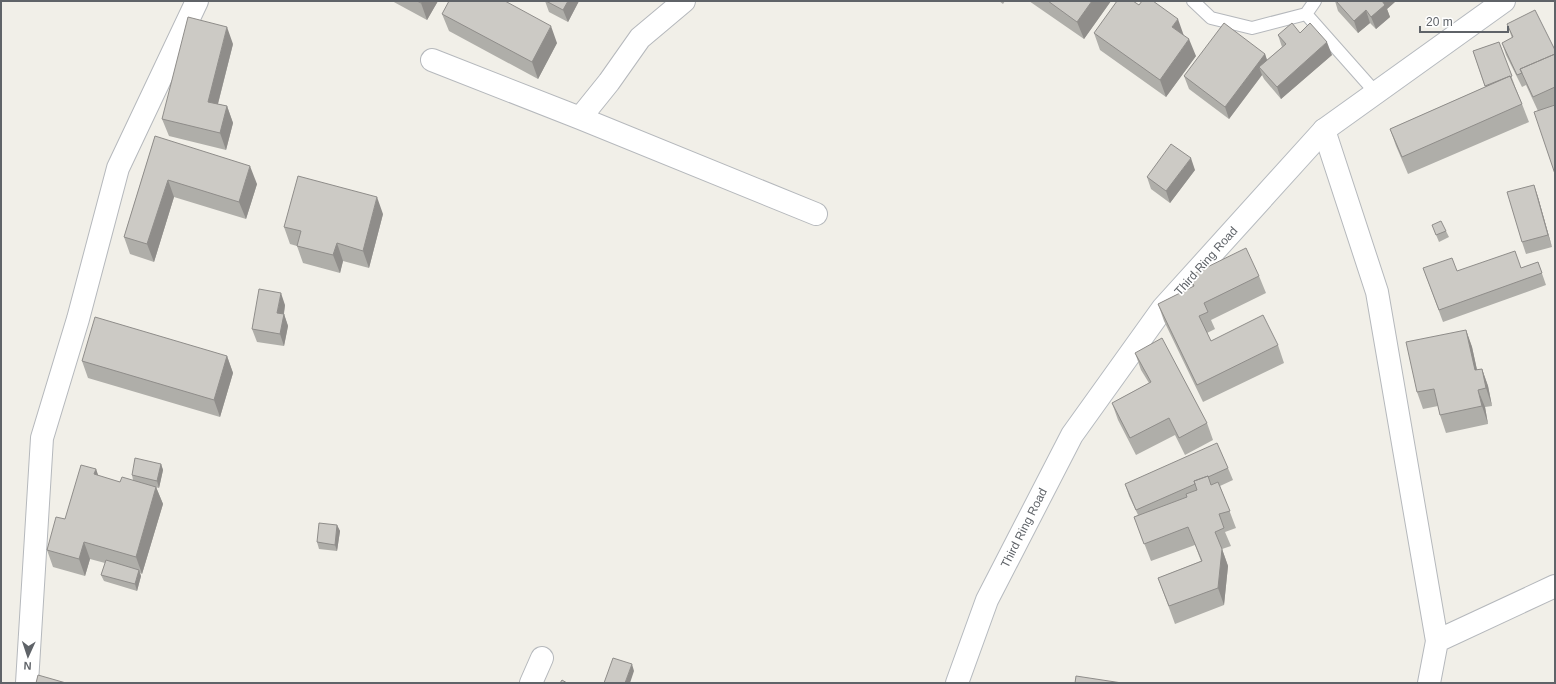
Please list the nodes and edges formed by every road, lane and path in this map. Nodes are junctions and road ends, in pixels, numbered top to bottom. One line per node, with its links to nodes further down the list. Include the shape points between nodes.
1 (198, 1): 15 (street, via 118,168 78,319 42,438)
2 (684, 1): 9 (street, via 640,38 610,82)
3 (1193, 1): 6 (lane, via 1211,18 1252,28)
4 (1315, 1): 6 (lane)
5 (1504, 1): 8 (street, Third Ring Road)
6 (1306, 14): 8 (lane)
7 (432, 60): 9 (street)
8 (1376, 93): 10 (street, Third Ring Road)
9 (580, 118): 11 (street)
10 (1324, 130): 13 (street, via 1377,292); 17 (street, Third Ring Road, via 1163,308 1072,435 987,600)
11 (816, 214)
12 (1555, 586): 13 (street)
13 (1437, 641): 18 (street)
14 (542, 658): 16 (street)
15 (27, 683)
16 (531, 683)
17 (957, 683)
18 (1429, 683)

